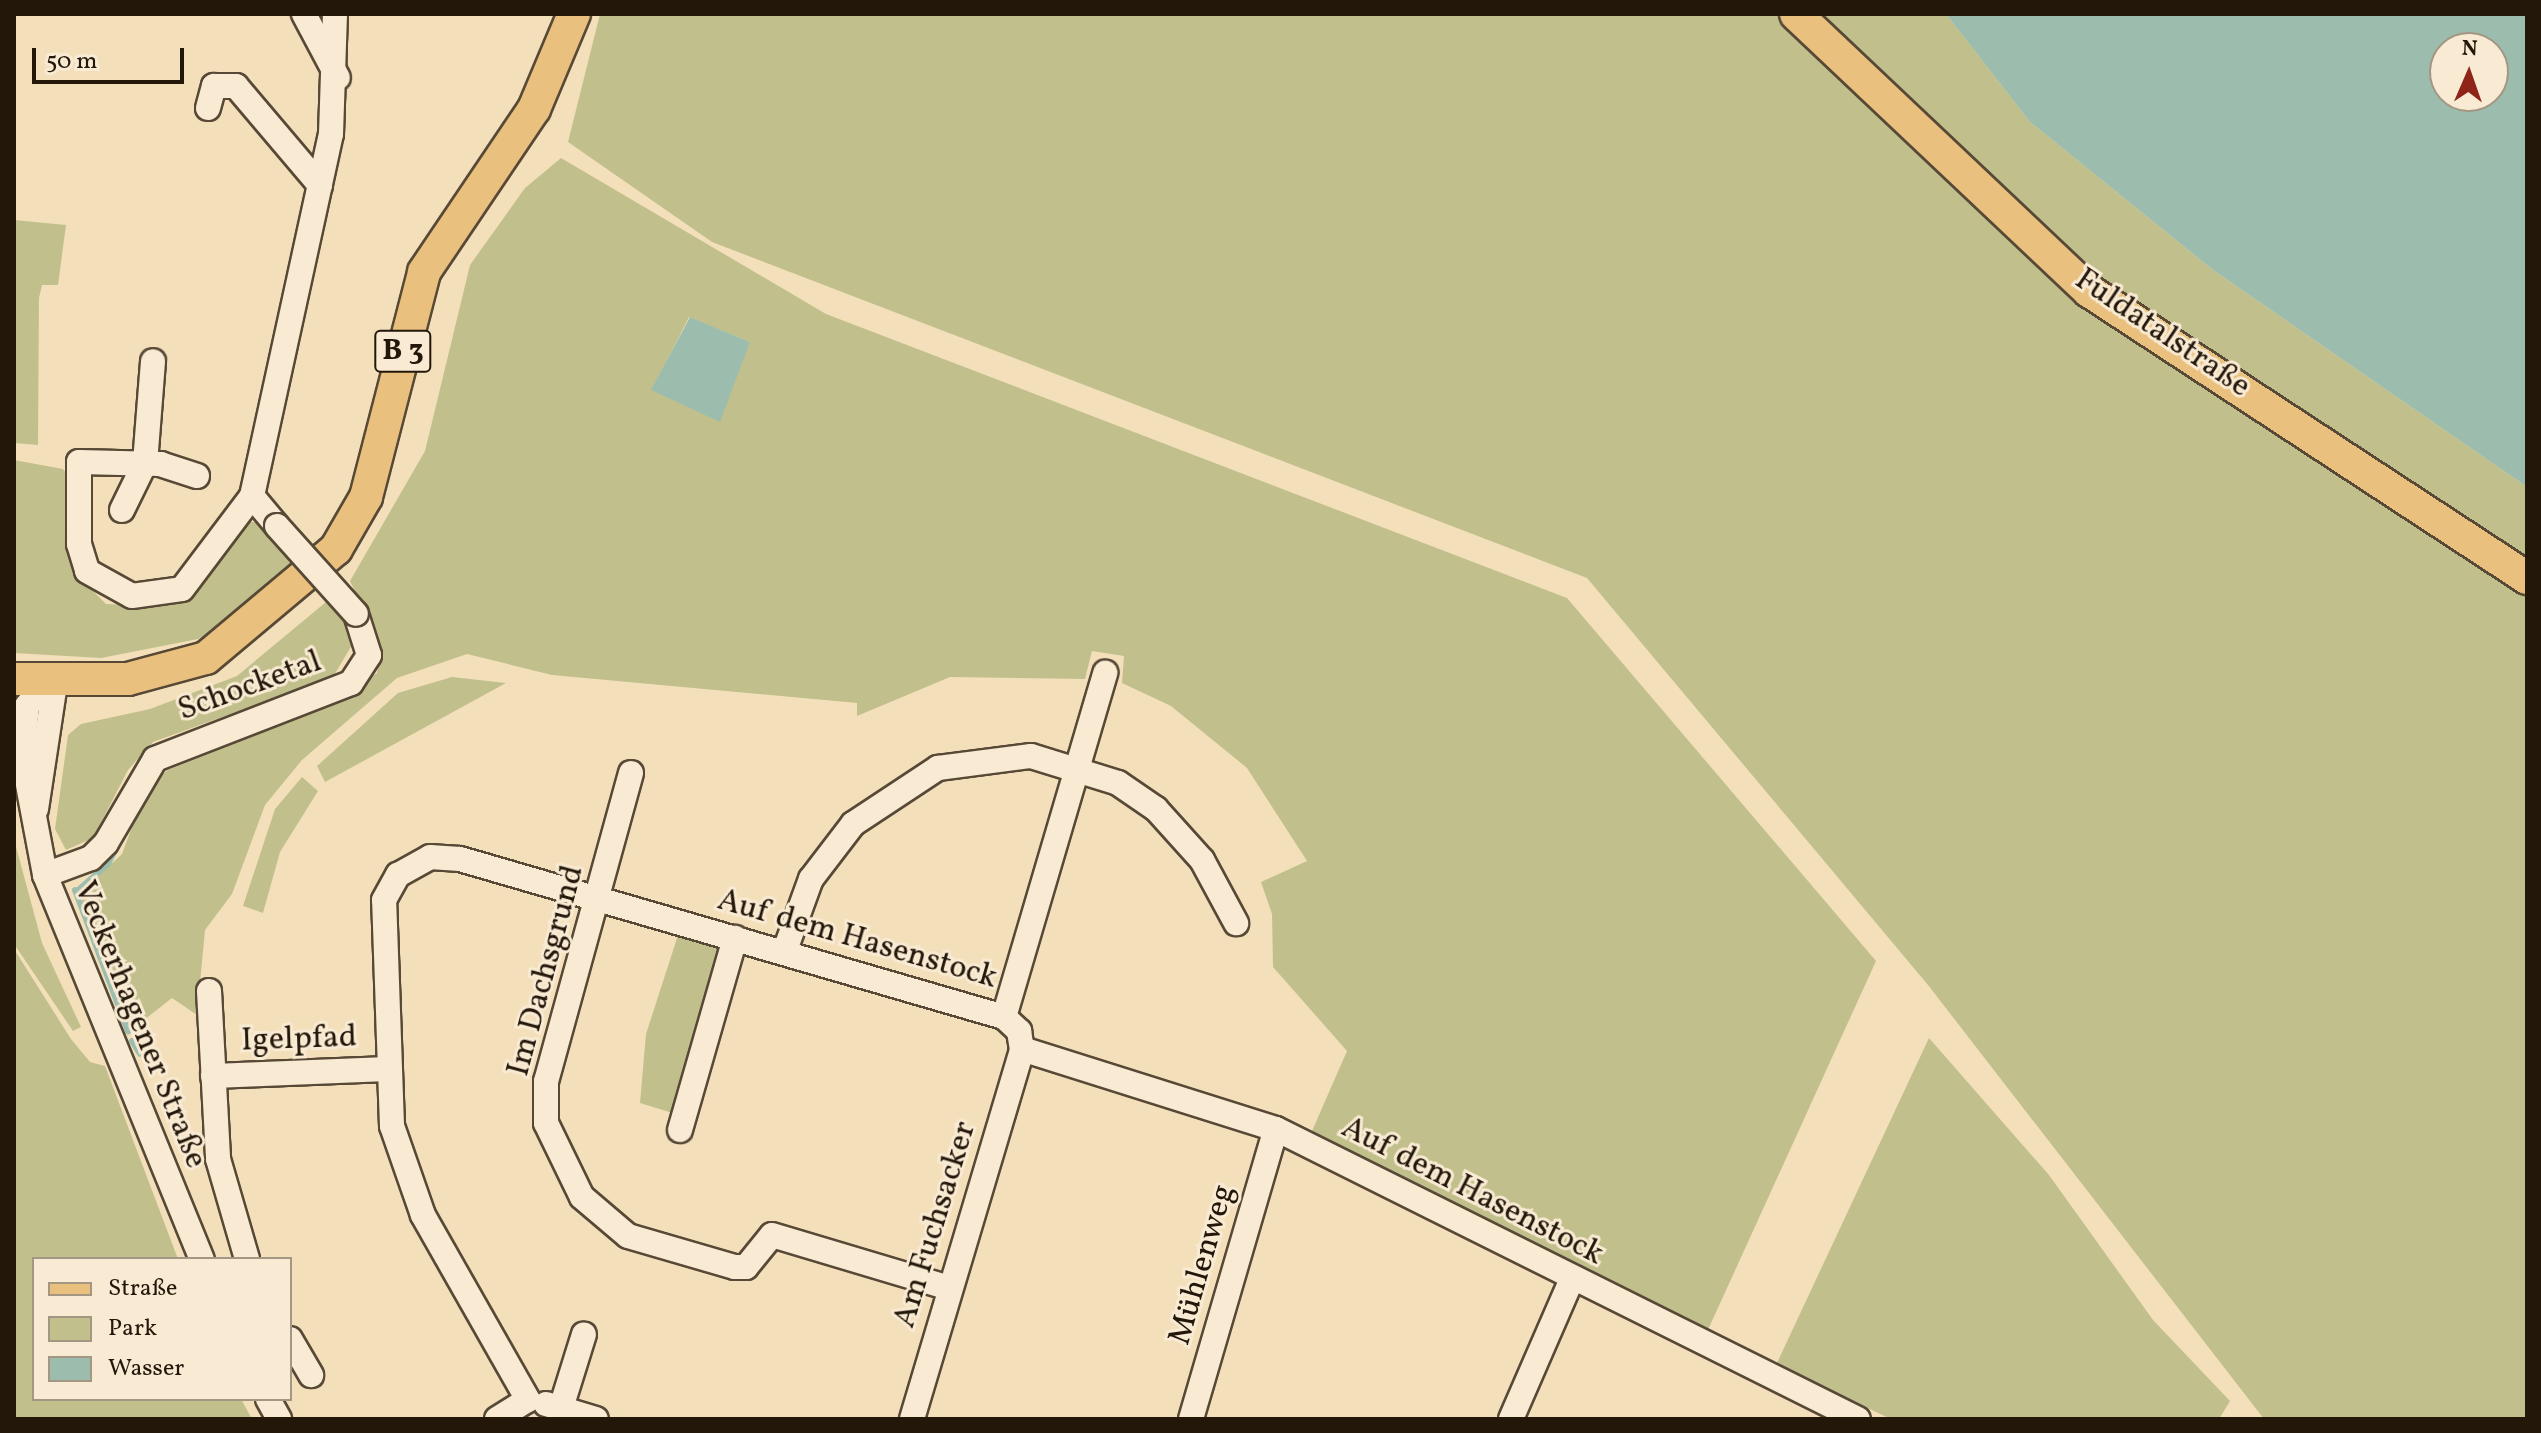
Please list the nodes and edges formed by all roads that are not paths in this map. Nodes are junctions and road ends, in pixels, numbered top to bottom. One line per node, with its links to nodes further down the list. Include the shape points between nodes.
1 (304, 14): 5 (street)
2 (335, 14): 5 (street)
3 (574, 14): 15 (main road, B 3, via 534,109 424,272 366,497 336,549 206,658 128,679)
4 (1796, 14): 13 (main road, Fuldatalstraße, via 2089,291)
5 (338, 78): 7 (street)
6 (208, 108): 7 (street, via 214,86 236,86)
7 (320, 185): 11 (street)
8 (153, 361): 9 (street)
9 (145, 463): 10 (street); 11 (street, via 79,462 79,544 87,571 108,589 132,596 182,589); 12 (street)
10 (197, 476)
11 (252, 496): 20 (street, Schocketal, bridge, via 356,614 369,655 351,683 155,759 98,850)
12 (122, 510)
13 (2527, 578)
14 (1105, 673): 17 (street)
15 (38, 683): 16 (street, Veckerhagener Straße); 19 (street, Veckerhagener Straße)
16 (18, 746): 19 (street, Veckerhagener Straße)
17 (1078, 768): 22 (street, via 1118,783 1181,831); 24 (street, via 1031,756 979,760 938,768 903,787 853,824 811,879); 26 (street)
18 (631, 773): 21 (street, Im Dachsgrund)
19 (36, 809): 20 (street, Veckerhagener Straße)
20 (45, 875): 32 (street, Veckerhagener Straße)
21 (599, 899): 23 (street, Auf dem Hasenstock); 28 (street, Auf dem Hasenstock, via 460,859 411,864 389,888 382,916); 35 (street, Im Dachsgrund, via 546,1081 546,1123 582,1197 628,1236 735,1267 746,1267 772,1235)
22 (1236, 923)
23 (735, 938): 24 (street, Auf dem Hasenstock); 31 (street)
24 (784, 953): 26 (street, Auf dem Hasenstock)
25 (209, 991): 29 (street, Igelpfad)
26 (1004, 1017): 27 (street, Auf dem Hasenstock, via 1019,1031)
27 (1022, 1049): 30 (street, Auf dem Hasenstock); 35 (street, Am Fuchsacker)
28 (388, 1069): 29 (street, Igelpfad); 39 (street, Auf dem Hasenstock, via 403,1172)
29 (213, 1076): 33 (street, Igelpfad, via 218,1159)
30 (1276, 1129): 34 (street, Auf dem Hasenstock); 46 (street, Mühlenweg)
31 (680, 1130)
32 (201, 1257)
33 (246, 1257)
34 (1572, 1279): 47 (street); 48 (street, Auf dem Hasenstock)
35 (950, 1288): 45 (street, Am Fuchsacker)
36 (584, 1334): 41 (street)
37 (292, 1342): 38 (street)
38 (311, 1375)
39 (528, 1400): 41 (street); 43 (street)
40 (269, 1401): 42 (street)
41 (561, 1408): 44 (street)
42 (279, 1419)
43 (497, 1419)
44 (596, 1419)
45 (912, 1419)
46 (1191, 1419)
47 (1511, 1419)
48 (1858, 1419)

